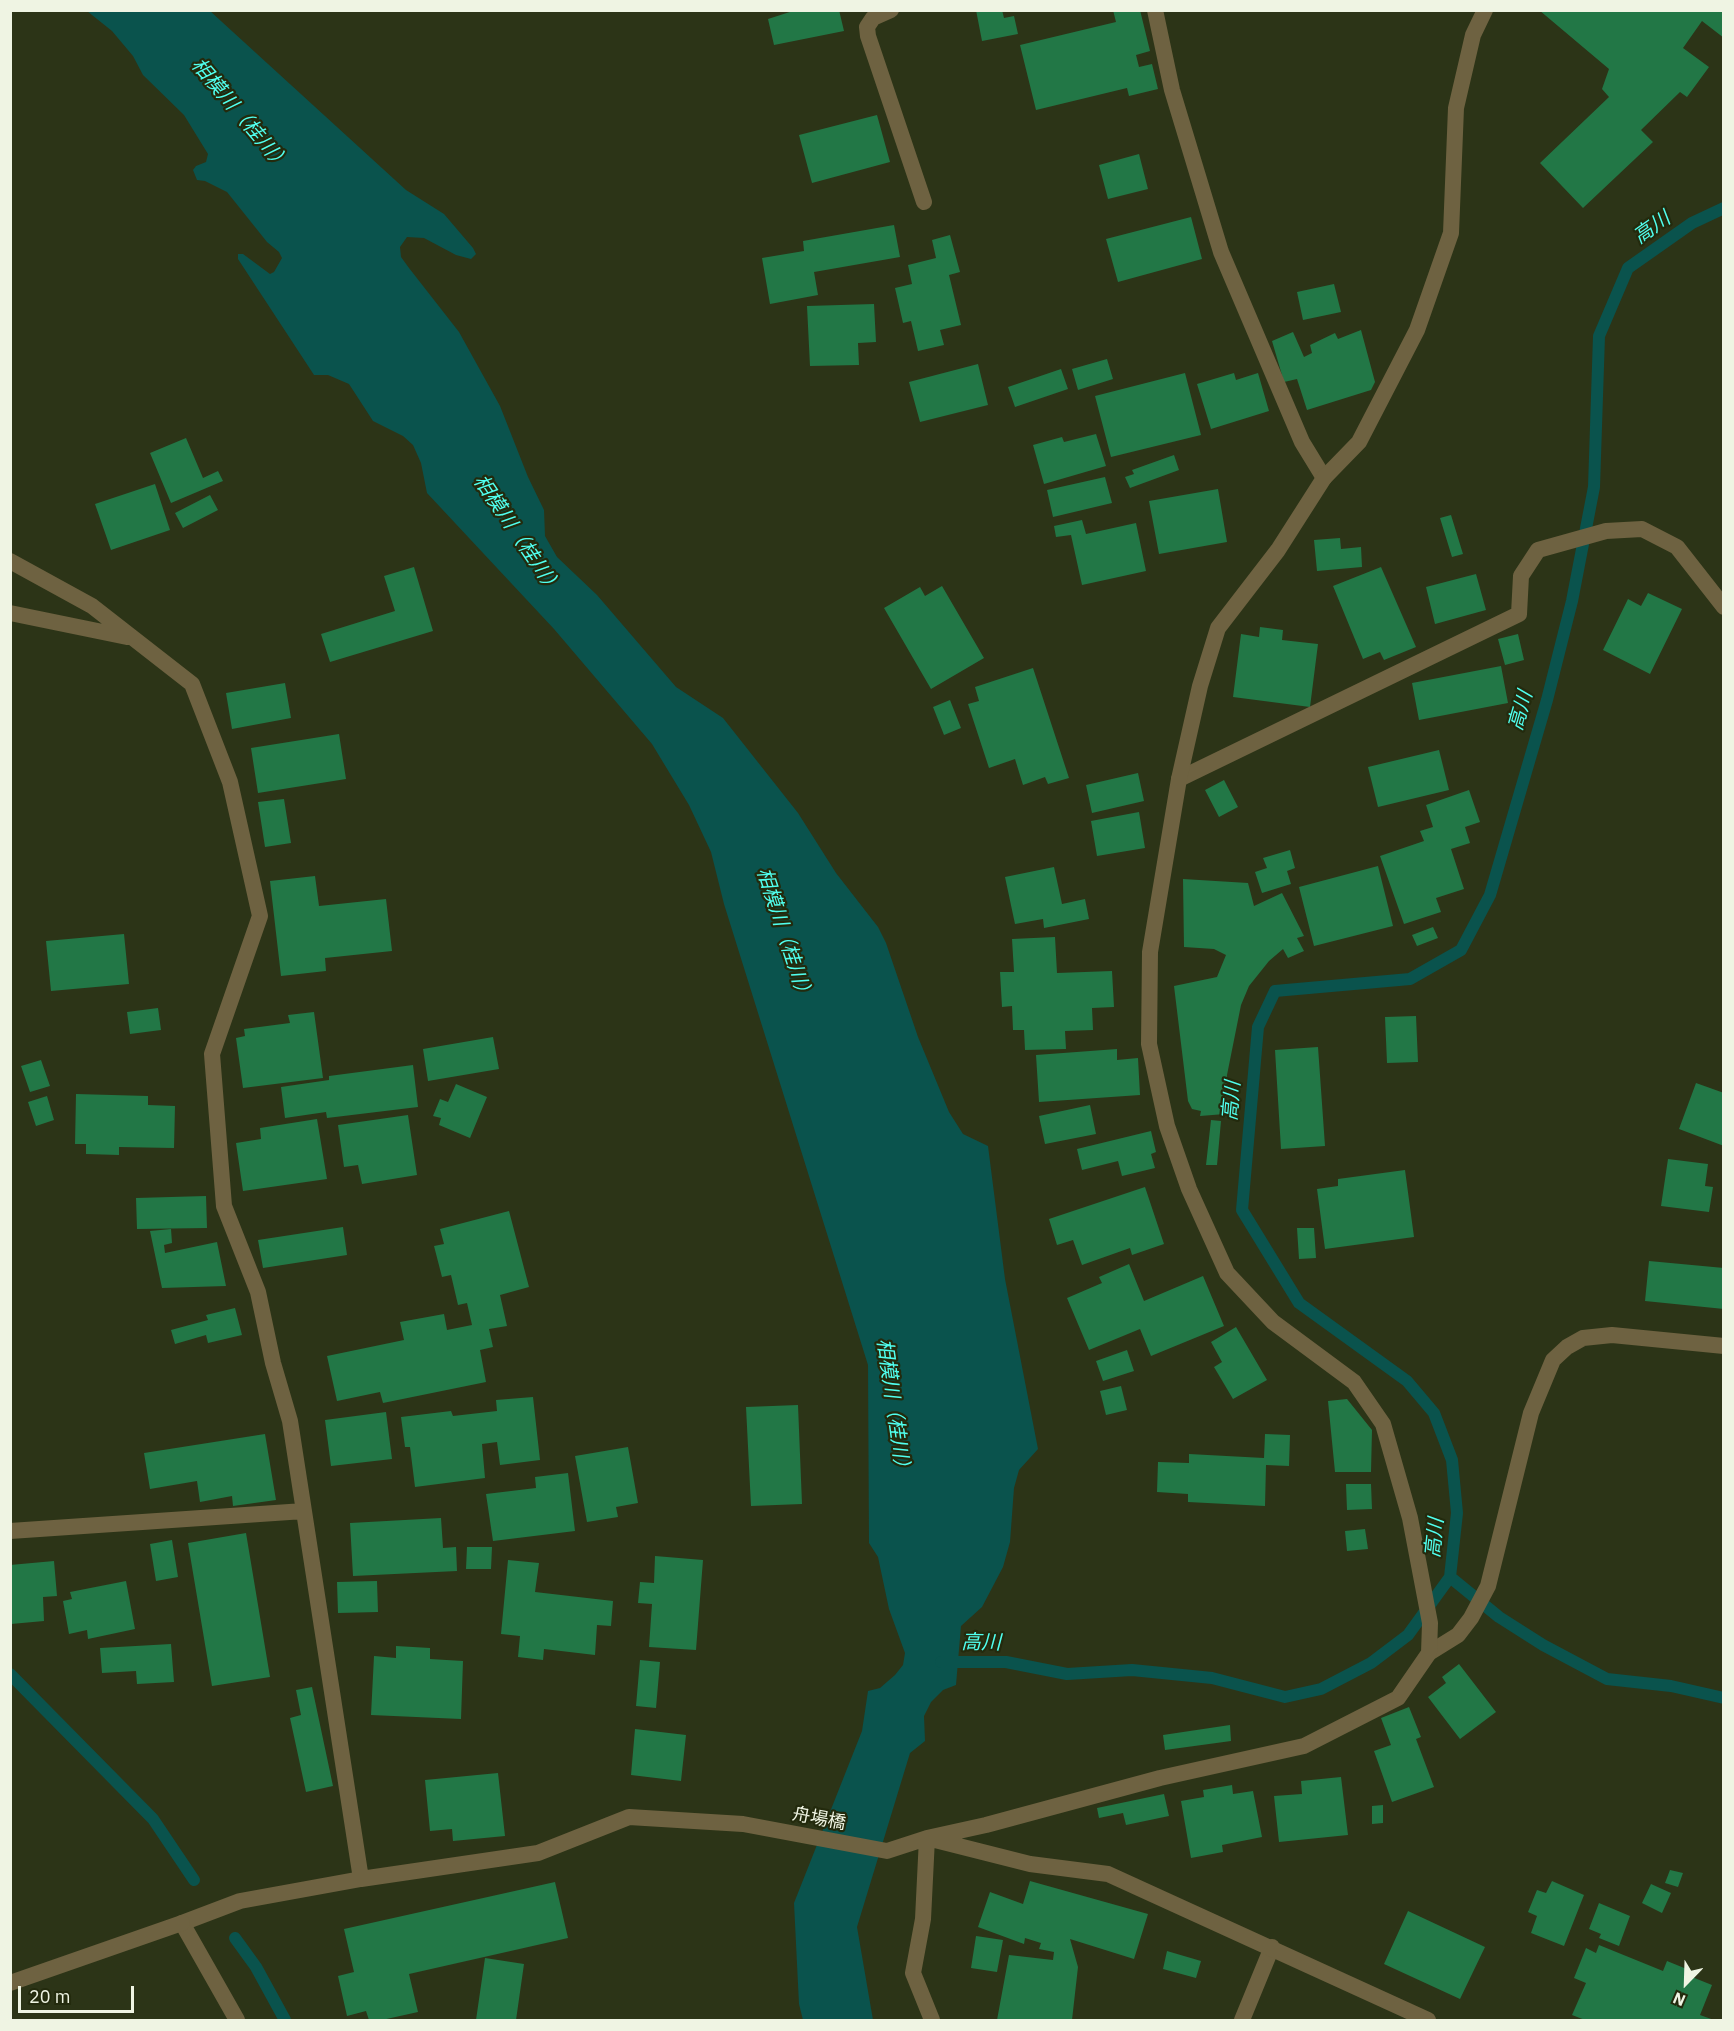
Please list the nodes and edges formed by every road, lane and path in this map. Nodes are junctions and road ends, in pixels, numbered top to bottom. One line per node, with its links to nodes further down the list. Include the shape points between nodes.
1 (891, 10): 4 (street, via 873,18 867,36)
2 (1155, 10): 5 (street, via 1172,90 1221,252 1302,442)
3 (1485, 10): 5 (street, via 1473,35 1456,108 1451,233 1417,330 1359,442)
4 (924, 202)
5 (1324, 478): 10 (street, via 1278,550 1218,628)
6 (10, 561): 9 (street, via 92,606)
7 (1724, 607): 10 (street, via 1677,547 1642,529 1606,531 1538,550 1521,576 1519,614)
8 (10, 613): 9 (street)
9 (134, 639): 12 (street, via 192,684 230,782 260,916 212,1054 224,1206 258,1292 290,1421)
10 (1179, 779): 14 (street, via 1150,952 1149,1044 1167,1126 1189,1189 1227,1273 1273,1322 1354,1382 1383,1424 1410,1518 1430,1623)
11 (1724, 1346): 14 (street, via 1612,1335 1583,1338 1552,1360 1531,1413 1488,1586 1458,1635)
12 (304, 1511): 13 (street); 16 (street)
13 (10, 1531)
14 (1429, 1653): 15 (street, via 1398,1698 1304,1746 1160,1778 986,1826)
15 (927, 1838): 16 (street, 舟場橋, via 887,1851 743,1824 629,1816 538,1853); 18 (street, via 1030,1864 1108,1874); 21 (street, via 923,1919 913,1973)
16 (362, 1879): 17 (street, 舟場橋, via 240,1900)
17 (182, 1923): 19 (street, 舟場橋); 20 (street)
18 (1272, 1947): 22 (street); 23 (street)
19 (10, 1983)
20 (237, 2020)
21 (932, 2020)
22 (1242, 2020)
23 (1428, 2020)

